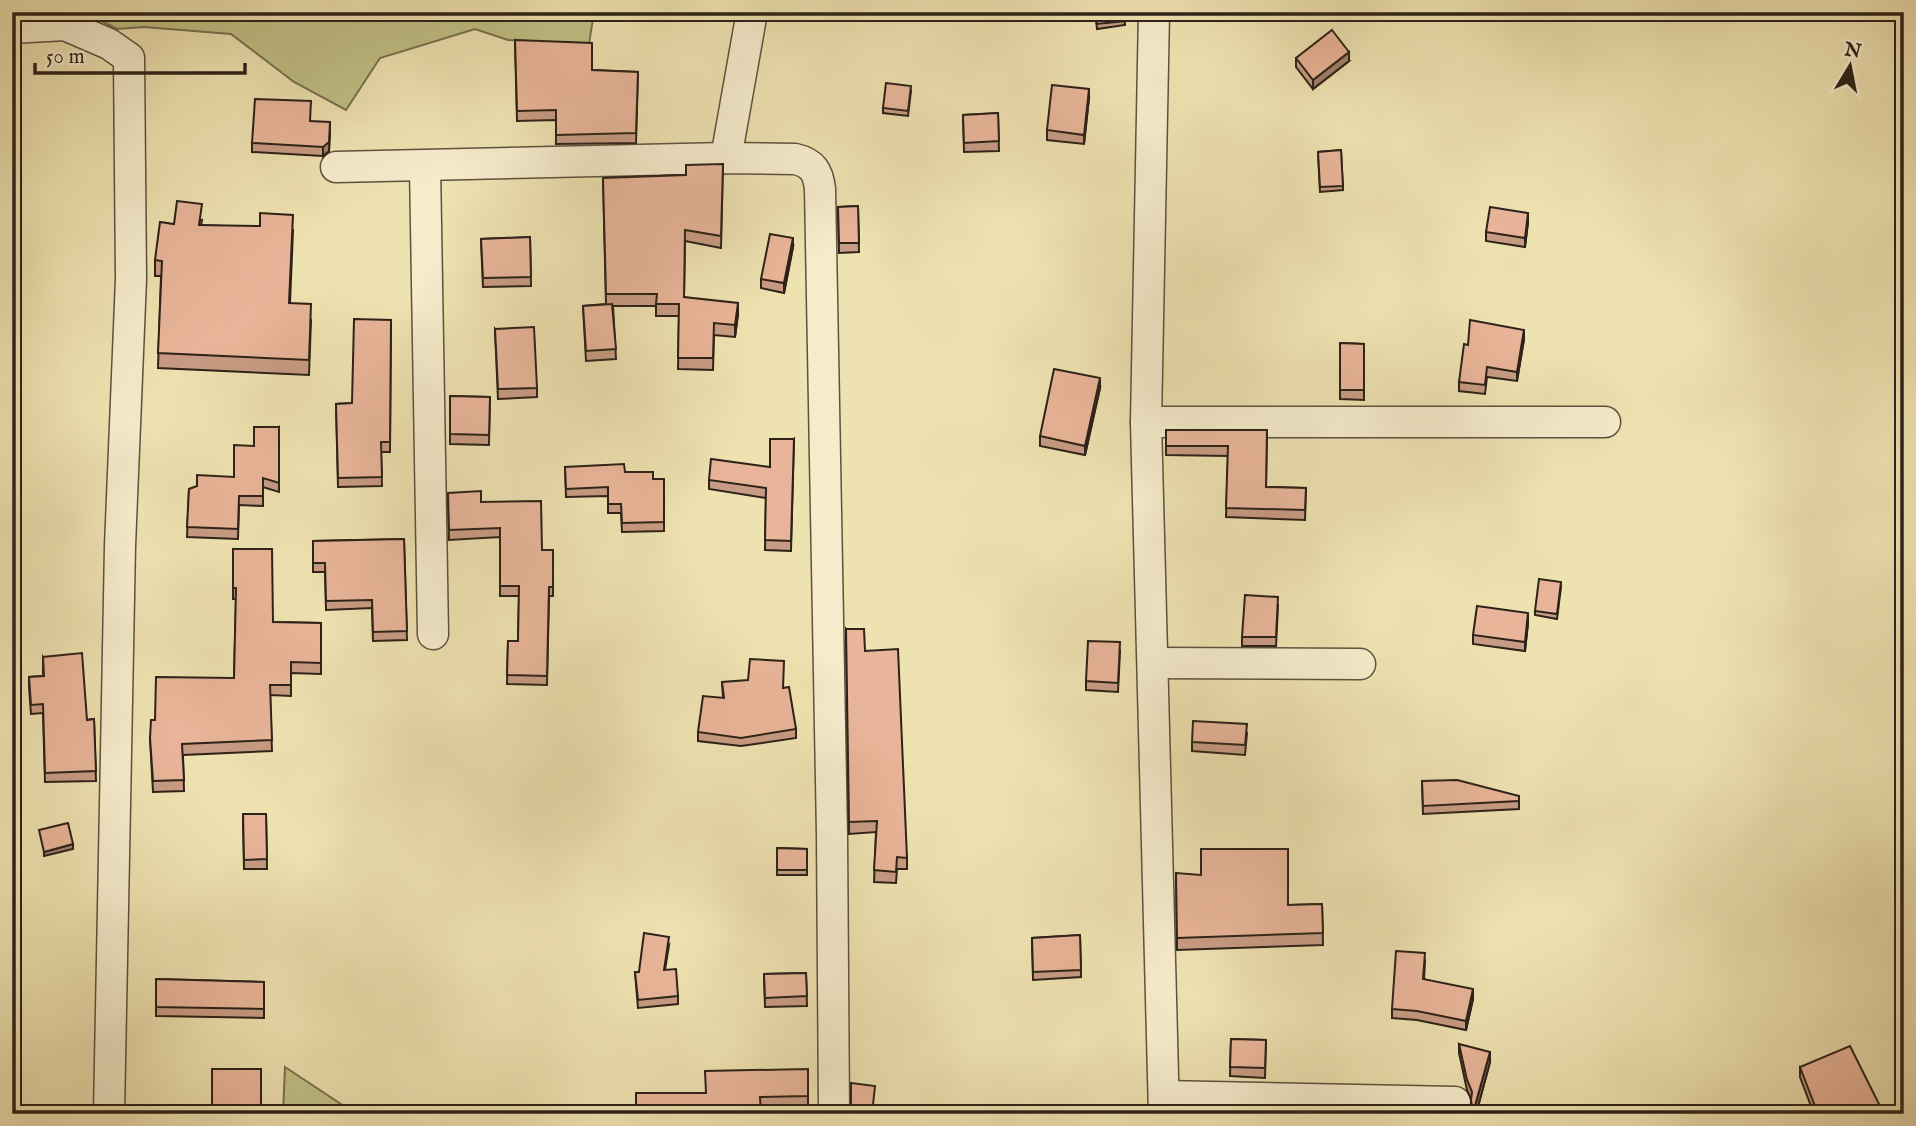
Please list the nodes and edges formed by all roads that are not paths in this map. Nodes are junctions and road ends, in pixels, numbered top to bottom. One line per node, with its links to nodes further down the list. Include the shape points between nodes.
1 (1154, 12): 7 (street)
2 (761, 13): 4 (street)
3 (12, 28): 14 (street, via 65,25 129,58 131,279 120,546)
4 (726, 158): 5 (street); 15 (street, via 804,161 819,176)
5 (425, 166): 6 (street); 9 (street)
6 (335, 167)
7 (1146, 422): 8 (street); 10 (street)
8 (1605, 422)
9 (433, 634)
10 (1153, 663): 11 (street); 13 (street)
11 (1360, 664)
12 (1455, 1102): 13 (street)
13 (1164, 1105)
14 (109, 1114)
15 (834, 1114)

